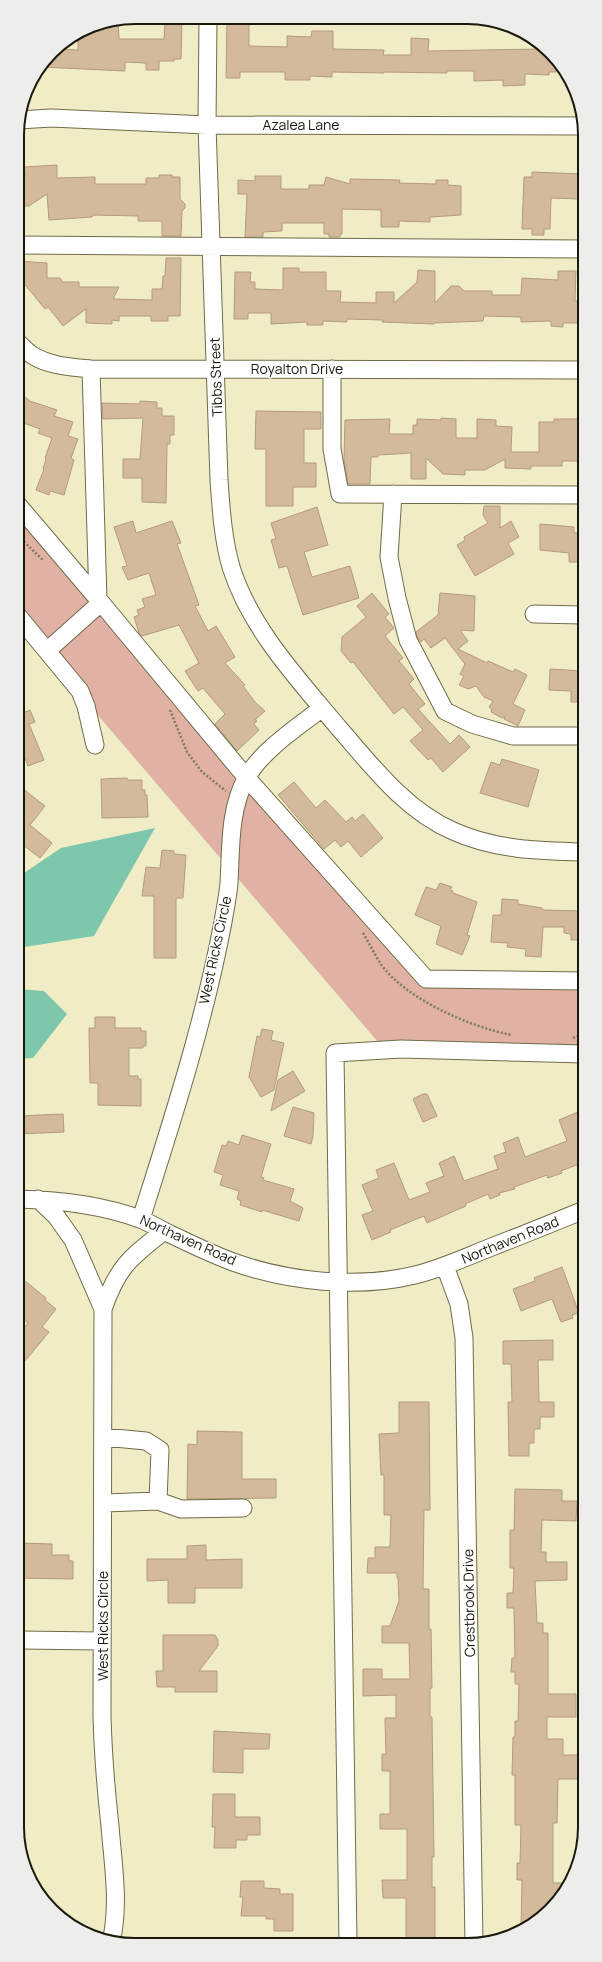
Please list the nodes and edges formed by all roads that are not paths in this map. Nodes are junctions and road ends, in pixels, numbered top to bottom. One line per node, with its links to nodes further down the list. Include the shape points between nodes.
1 (208, 24): 3 (street, Tibbs Street)
2 (25, 120): 3 (street, Azalea Lane, via 51,118)
3 (208, 125): 4 (street, Azalea Lane); 6 (street, Tibbs Street)
4 (577, 126)
5 (24, 245): 6 (street)
6 (212, 247): 7 (street); 9 (street, Tibbs Street)
7 (578, 249)
8 (24, 348): 10 (street, Royalton Drive, via 32,355 48,362)
9 (216, 368): 10 (street, Royalton Drive); 11 (street, Royalton Drive); 21 (street, Tibbs Street, via 219,480 222,519 231,567 243,596 275,652)
10 (91, 369): 16 (street)
11 (332, 369): 12 (street, Royalton Drive); 13 (street, via 332,449 340,494)
12 (578, 370)
13 (393, 494): 14 (street); 22 (street, via 389,557 397,598 408,640 445,711 472,724 513,736)
14 (578, 495)
15 (24, 512): 16 (street)
16 (98, 599): 20 (street, via 96,607); 24 (street)
17 (534, 614): 18 (street)
18 (578, 615)
19 (24, 623): 20 (street)
20 (48, 650): 23 (street, via 80,690)
21 (322, 708): 24 (street, West Ricks Circle, via 276,745 254,765); 25 (street, Tibbs Street, via 382,778 405,800 452,831 480,841 532,851)
22 (578, 736)
23 (95, 745)
24 (246, 777): 26 (street, via 426,979); 31 (street, West Ricks Circle, via 237,801 233,823 223,922 190,1065)
25 (578, 852)
26 (578, 981)
27 (578, 1054): 34 (street, via 401,1049 335,1053)
28 (24, 1199): 29 (street, Northaven Road)
29 (38, 1199): 31 (street, Northaven Road, via 111,1210); 35 (street, West Ricks Circle, via 56,1216 73,1240)
30 (578, 1212): 33 (street, Northaven Road)
31 (141, 1219): 32 (street, Northaven Road)
32 (164, 1231): 34 (street, Northaven Road, via 201,1249 261,1270 312,1280); 35 (street, West Ricks Circle, via 121,1269 112,1285)
33 (445, 1266): 34 (street, Northaven Road, via 384,1280); 44 (street, Crestbrook Drive, via 459,1304 464,1338)
34 (339, 1282): 43 (street)
35 (104, 1309): 36 (street, West Ricks Circle)
36 (104, 1437): 37 (street, via 146,1441 160,1450); 38 (street, West Ricks Circle)
37 (158, 1501): 38 (street); 39 (street, via 181,1509)
38 (104, 1503): 41 (street, West Ricks Circle)
39 (243, 1508)
40 (24, 1640): 41 (street)
41 (102, 1641): 42 (street, West Ricks Circle, via 104,1766 115,1892)
42 (112, 1936)
43 (348, 1938)
44 (474, 1938)

